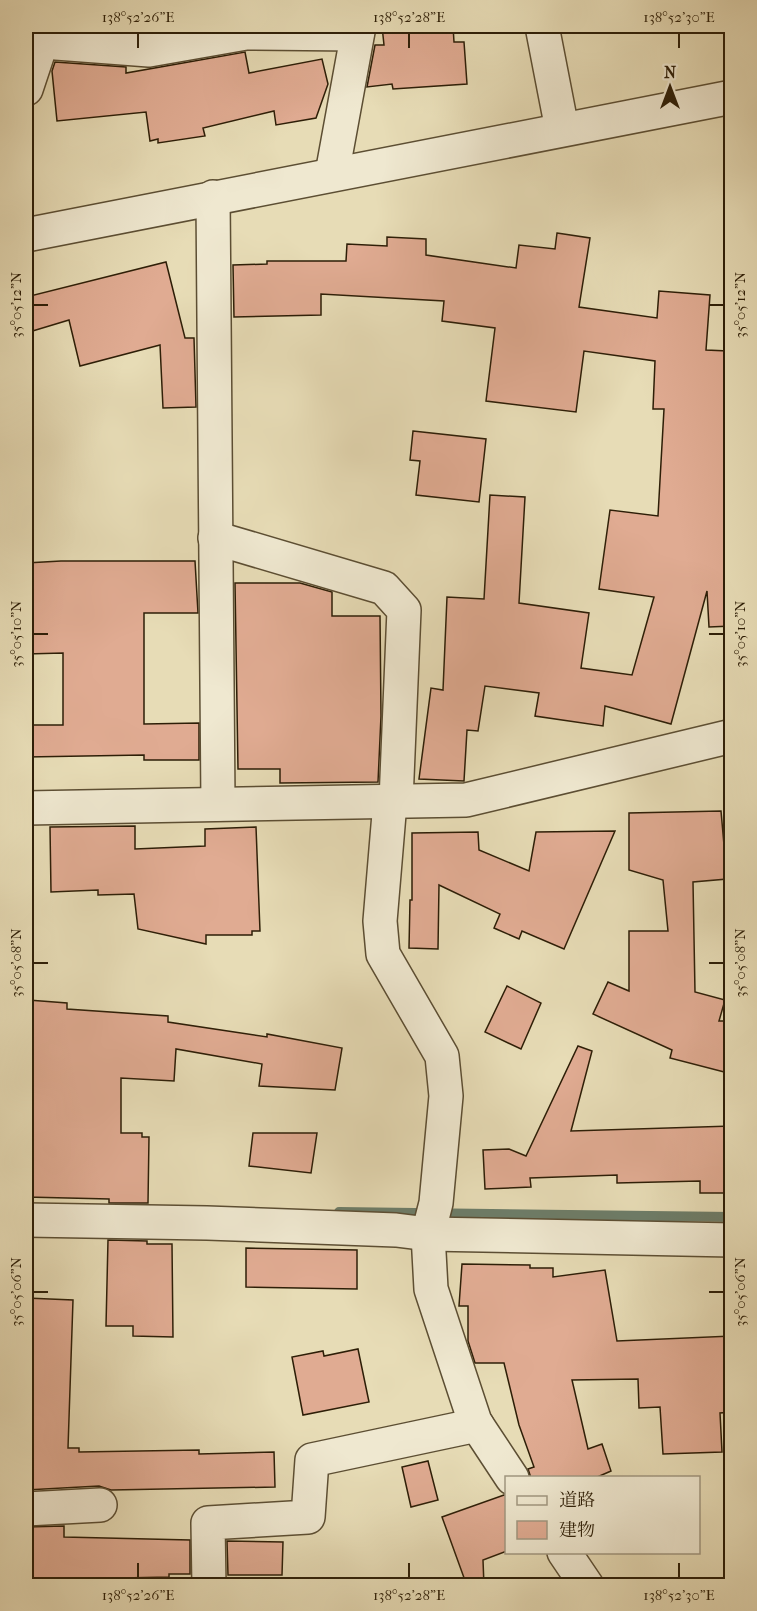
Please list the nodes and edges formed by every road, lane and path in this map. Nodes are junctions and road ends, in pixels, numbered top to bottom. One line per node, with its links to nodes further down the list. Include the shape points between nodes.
1 (542, 26): 6 (street)
2 (358, 30): 3 (street, via 246,33 149,50 56,44); 7 (street)
3 (38, 34): 4 (street)
4 (26, 89)
5 (732, 97): 6 (street)
6 (562, 129): 7 (street)
7 (332, 174): 8 (street)
8 (213, 197): 9 (street); 10 (street)
9 (26, 235)
10 (215, 538): 12 (street, via 384,588 404,610); 13 (street)
11 (732, 736): 12 (street, via 466,801)
12 (393, 801): 13 (street); 16 (street, via 380,921 383,954 442,1056 446,1096 436,1203)
13 (218, 804): 14 (street)
14 (26, 808)
15 (26, 1220): 16 (street, via 207,1223)
16 (428, 1234): 17 (street); 18 (street, via 431,1289)
17 (732, 1240)
18 (477, 1425): 19 (street); 23 (street, via 312,1460 308,1517 208,1523)
19 (511, 1476)
20 (100, 1505): 21 (street)
21 (26, 1509)
22 (565, 1554): 24 (street)
23 (208, 1586)
24 (587, 1586)

